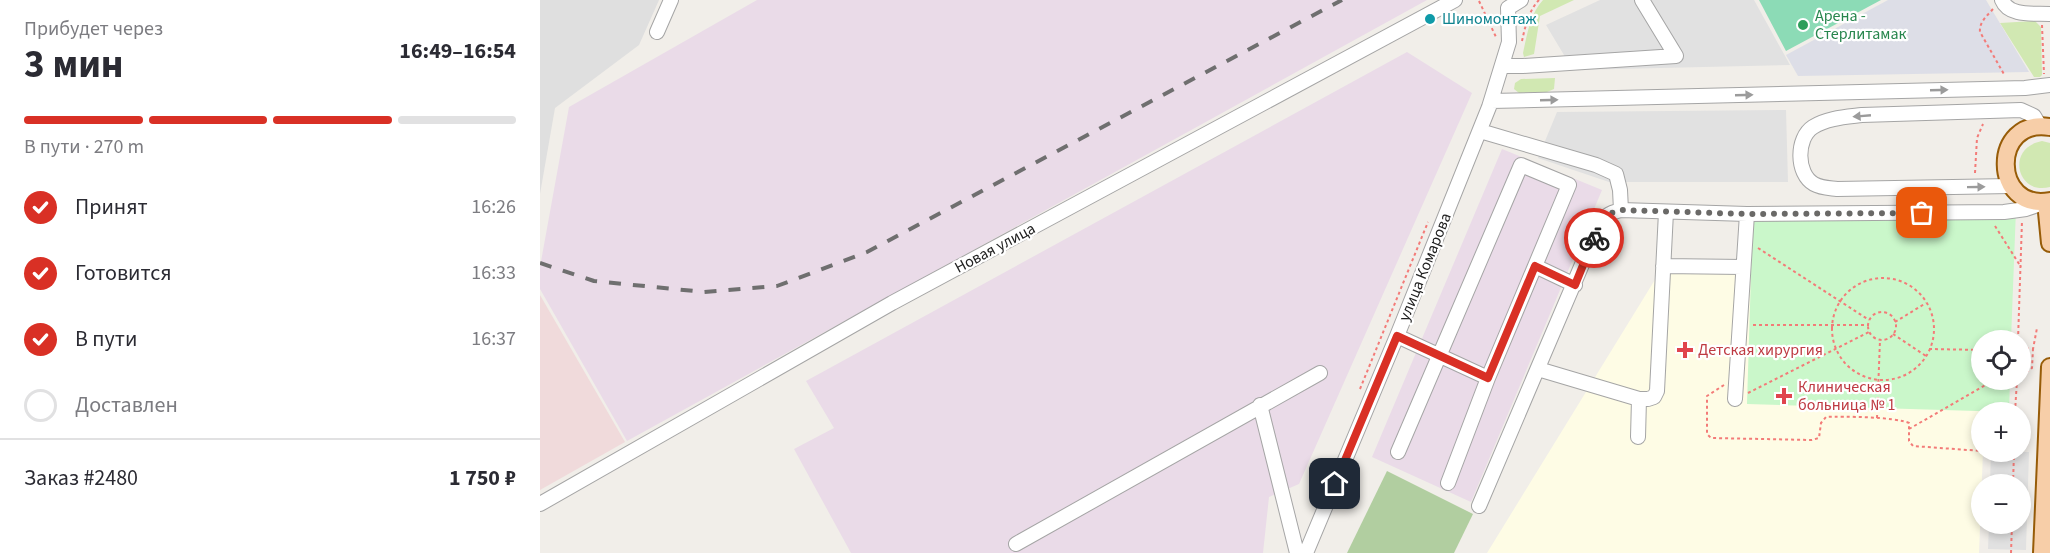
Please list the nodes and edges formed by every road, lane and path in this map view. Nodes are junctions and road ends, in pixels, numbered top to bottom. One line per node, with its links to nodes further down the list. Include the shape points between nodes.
1 (671, 0): 9 (street)
2 (1455, 0): 67 (street, Новая улица, via 903,298)
3 (1521, 0): 6 (street)
4 (1642, 0): 12 (street, via 1676,56)
5 (1479, 1): 11 (path)
6 (1505, 4): 12 (street, улица Комарова, via 1510,35)
7 (1998, 4): 8 (street, via 2011,10); 10 (path, via 1982,22)
8 (2046, 14): 13 (path)
9 (657, 32)
10 (1980, 32)
11 (1496, 41)
12 (1503, 66): 14 (street, улица Комарова)
13 (2047, 81): 14 (street, one-way to 13, via 2025,88)
14 (1491, 101): 16 (street, улица Комарова)
15 (2045, 127): 17 (main road, via 2028,129 2011,143 2004,164); 17 (street, one-way to 17, via 2021,110 1862,115 1838,118 1811,128 1802,144 1805,176 1822,187)
16 (1480, 131): 19 (street, via 1616,174); 41 (street, улица Комарова)
17 (2011, 186): 18 (main road, via 2026,198)
18 (2048, 201): 20 (street); 25 (main road)
19 (1621, 210): 21 (street); 29 (street, via 1604,218)
20 (2022, 210): 22 (street); 38 (path)
21 (1666, 212): 22 (street); 27 (street)
22 (1747, 214): 24 (street)
23 (1429, 219): 57 (path)
24 (1745, 240): 28 (street); 30 (path)
25 (2050, 243)
26 (1535, 266): 29 (street); 47 (street, via 1569,185 1521,165); 54 (street)
27 (1663, 266): 28 (street); 58 (street, via 1657,391 1654,397)
28 (1743, 267): 34 (street)
29 (1575, 285): 51 (street)
30 (1840, 302): 31 (path, via 1857,285 1890,278 1906,283); 32 (path); 35 (path)
31 (1926, 303): 33 (path); 44 (path, via 1934,324)
32 (1869, 320): 33 (path, via 1880,312 1890,314); 36 (path)
33 (1895, 322): 40 (path)
34 (1739, 325): 35 (path); 49 (street)
35 (1832, 325): 36 (path); 43 (path)
36 (1868, 326): 39 (path)
37 (2037, 328): 45 (path)
38 (2018, 330)
39 (1869, 332): 42 (path); 43 (path)
40 (1893, 334): 42 (path); 48 (path)
41 (1397, 336): 47 (street); 72 (street, улица Комарова)
42 (1880, 340): 55 (path)
43 (1836, 349): 55 (path, via 1852,370); 59 (path)
44 (1929, 349): 46 (path); 48 (path)
45 (2033, 349): 52 (path)
46 (1971, 350)
47 (1441, 356): 54 (street); 65 (street)
48 (1926, 356): 55 (path, via 1915,369 1900,377)
49 (1737, 366): 59 (street); 61 (path, via 1726,383 1707,396 1707,434 1711,438 1816,440 1826,417)
50 (2050, 367): 74 (main road)
51 (1538, 369): 58 (street); 68 (street)
52 (2031, 369)
53 (1320, 373): 60 (street)
54 (1488, 378): 66 (street)
55 (1878, 379): 61 (path)
56 (1977, 390): 62 (path)
57 (1357, 395)
58 (1639, 399): 63 (street)
59 (1735, 399)
60 (1260, 405): 70 (street); 71 (street)
61 (1877, 419): 62 (path, via 1906,421)
62 (1909, 429): 64 (path, via 1913,446)
63 (1638, 437)
64 (1971, 450)
65 (1398, 452)
66 (1448, 483)
67 (540, 504)
68 (1479, 506)
69 (2012, 534): 73 (path)
70 (1016, 544)
71 (1297, 553)
72 (1306, 553)
73 (2011, 553)
74 (2042, 553)

